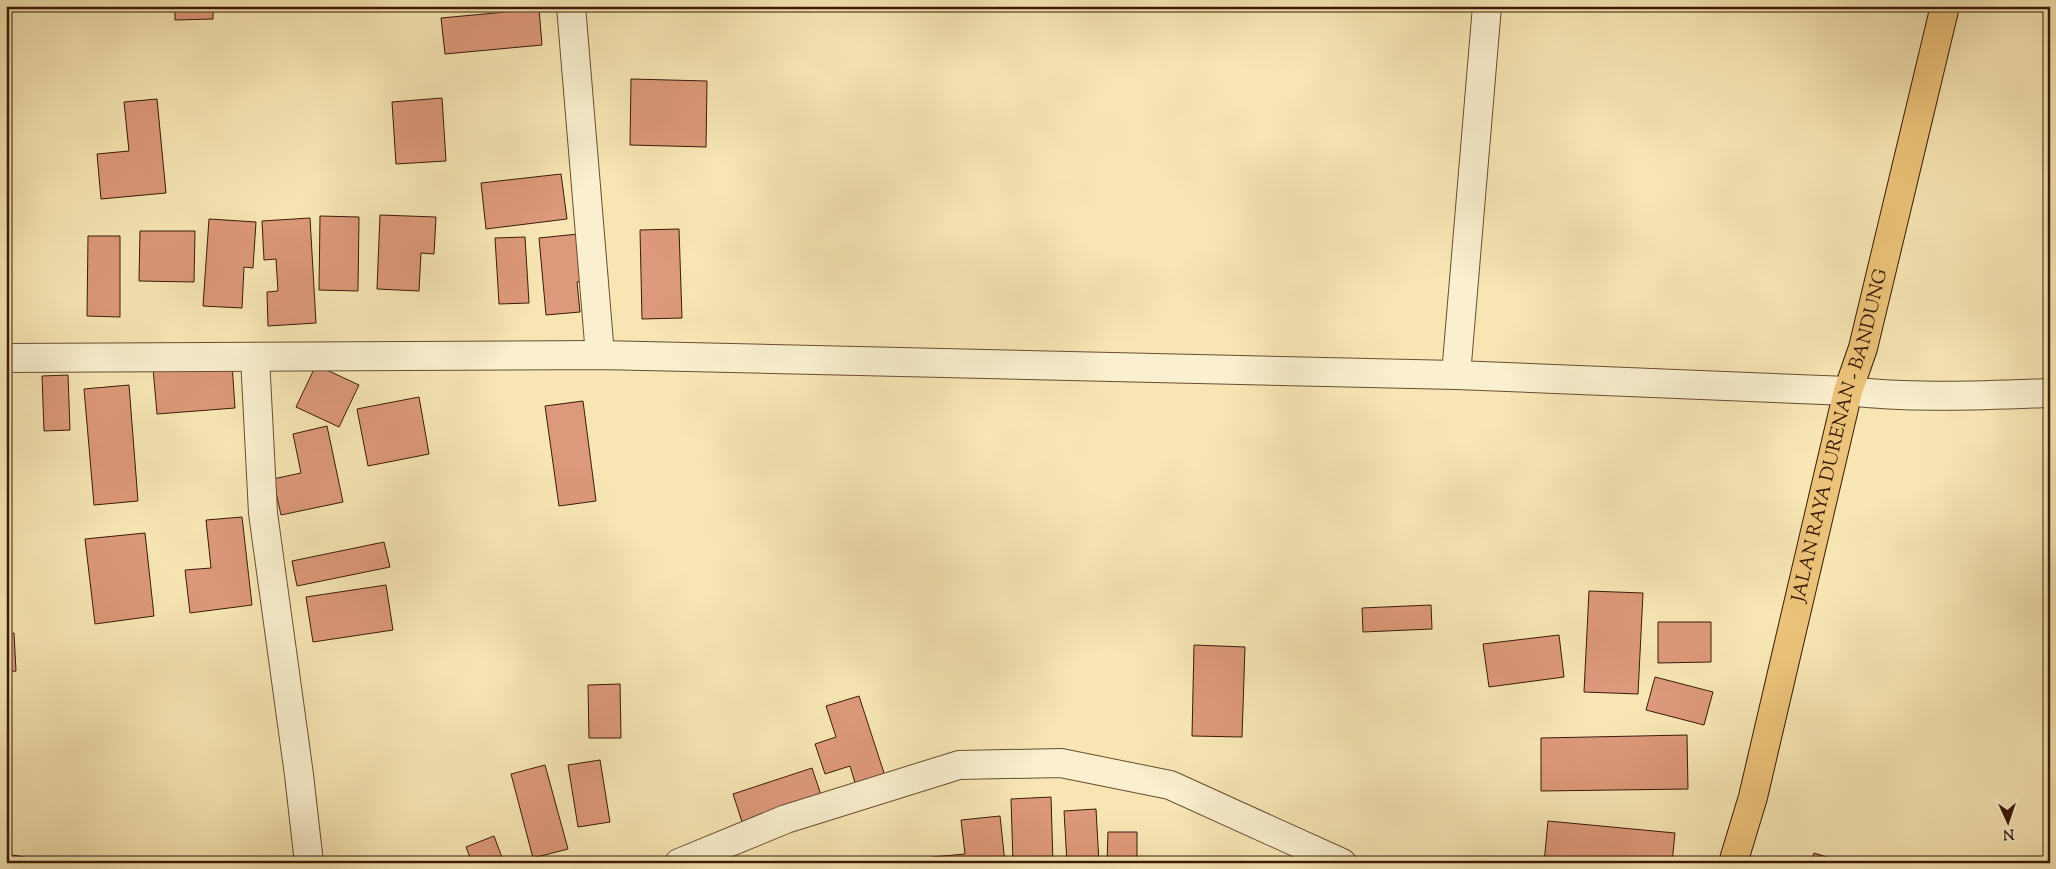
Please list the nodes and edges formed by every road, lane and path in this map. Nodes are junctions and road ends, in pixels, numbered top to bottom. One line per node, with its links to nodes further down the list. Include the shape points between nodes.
1 (571, 6): 4 (street)
2 (1487, 6): 7 (street)
3 (1945, 6): 8 (main road, JALAN RAYA DURENAN - BANDUNG, via 1863,348)
4 (600, 355): 5 (street); 7 (street)
5 (255, 357): 6 (street); 10 (street, via 262,513)
6 (6, 358)
7 (1456, 375): 8 (street)
8 (1848, 392): 9 (street, via 1940,396); 13 (main road, JALAN RAYA DURENAN - BANDUNG, via 1753,796)
9 (2050, 393)
10 (309, 863)
11 (679, 863): 12 (street, via 786,819 960,766 1061,763 1170,785)
12 (1342, 863)
13 (1734, 863)

